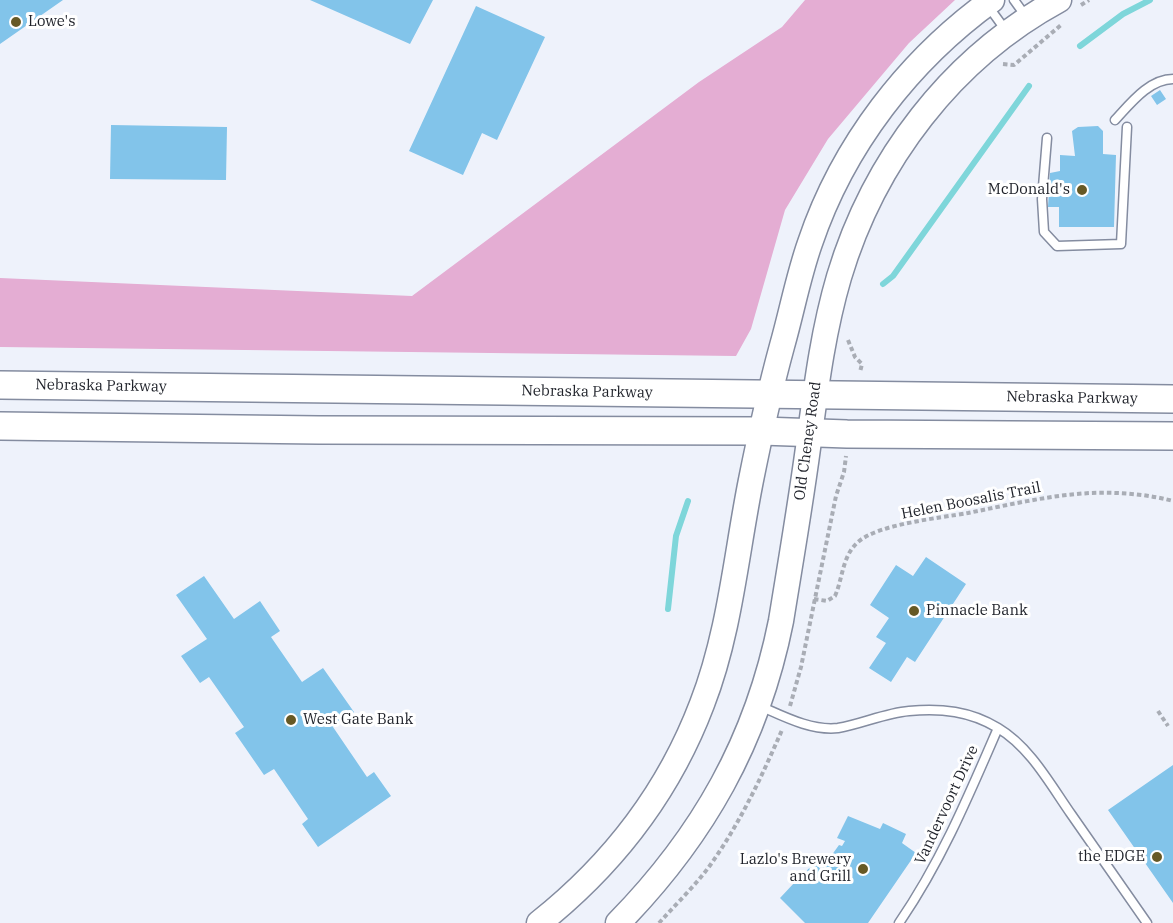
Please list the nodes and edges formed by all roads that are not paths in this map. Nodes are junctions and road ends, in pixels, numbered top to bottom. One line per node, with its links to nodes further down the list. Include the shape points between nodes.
1 (987, 1): 4 (lane); 10 (main road, via 899,86 849,158 810,241)
2 (1021, 9): 3 (main road, Old Cheney Road); 4 (main road, Old Cheney Road)
3 (1065, 10)
4 (1007, 32): 11 (main road, Old Cheney Road, via 931,105 884,171 840,275)
5 (1173, 79): 6 (lane, via 1145,90)
6 (1115, 120)
7 (1127, 127): 8 (lane, via 1121,244 1057,246 1044,232 1041,199)
8 (1047, 138)
9 (0, 385): 10 (main road, Nebraska Parkway)
10 (771, 393): 11 (main road, Nebraska Parkway); 14 (main road)
11 (814, 394): 12 (main road, Nebraska Parkway); 15 (main road, Old Cheney Road)
12 (1173, 399)
13 (0, 426): 14 (main road)
14 (762, 431): 15 (main road); 19 (main road, via 722,639 693,725 663,784 625,839 577,891)
15 (810, 433): 16 (main road); 17 (main road, Old Cheney Road, via 779,630)
16 (1173, 436)
17 (758, 705): 18 (lane, via 822,728 930,709 955,711); 20 (main road, Old Cheney Road, via 735,763 709,810 671,864)
18 (998, 728): 21 (lane, Vandervoort Drive, via 954,829); 22 (lane, via 1035,763)
19 (539, 923)
20 (618, 923)
21 (899, 923)
22 (1147, 923)

